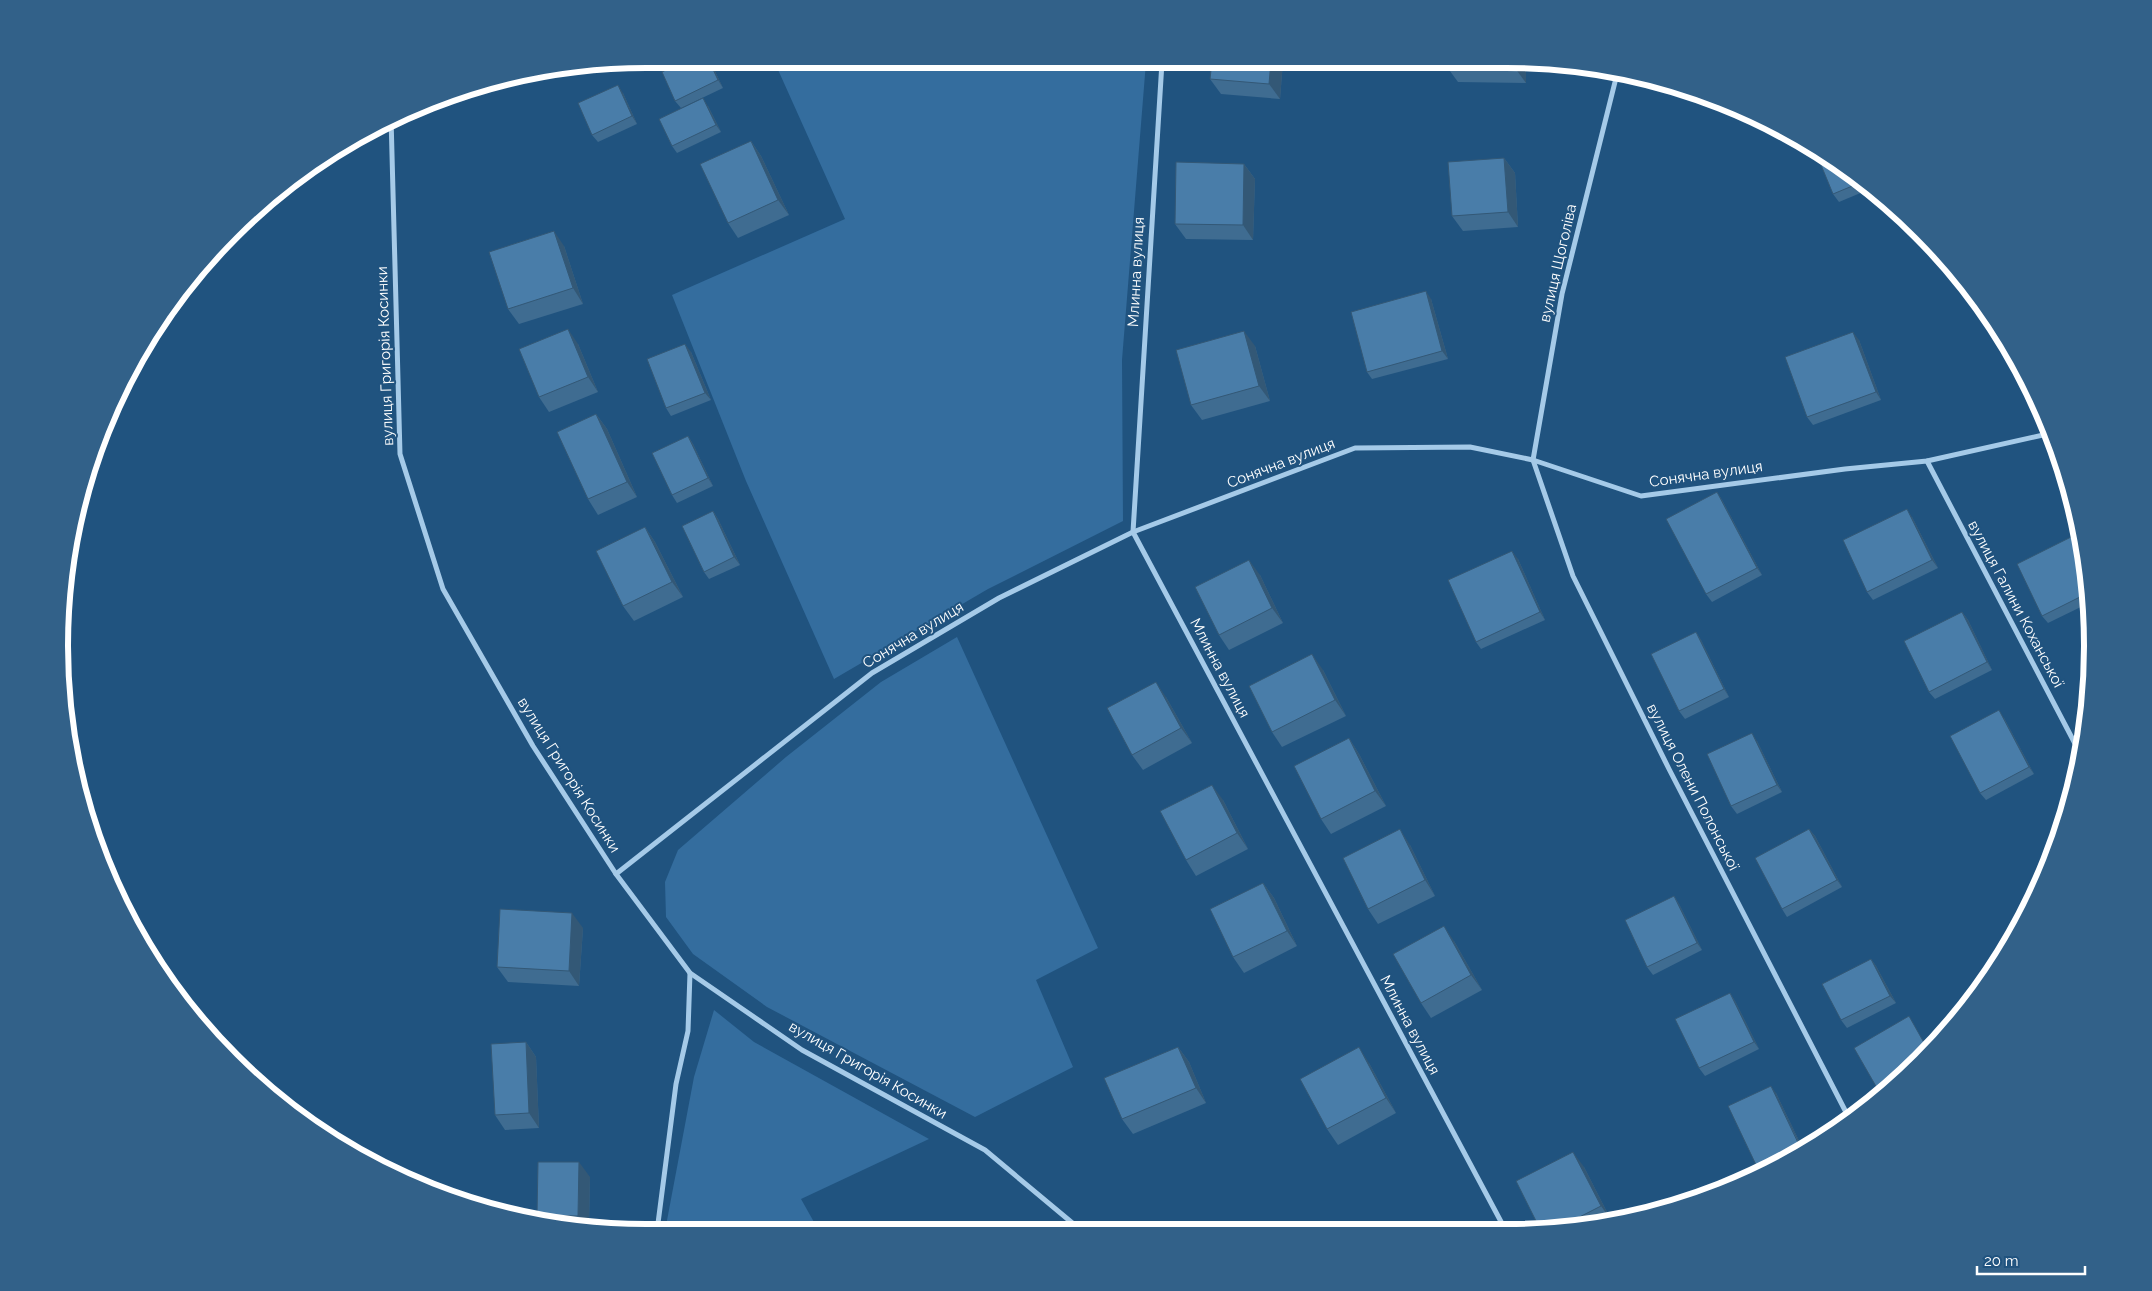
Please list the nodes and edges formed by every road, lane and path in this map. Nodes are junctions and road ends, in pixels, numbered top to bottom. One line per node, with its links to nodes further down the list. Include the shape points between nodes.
1 (1162, 67): 7 (street, Млинна вулиця)
2 (1616, 78): 5 (street, вулиця Щоголіва, via 1562,294)
3 (391, 126): 9 (street, вулиця Григорія Косинки, via 400,454 442,589 533,746)
4 (2045, 435): 6 (street, Сонячна вулиця)
5 (1533, 460): 6 (street, Сонячна вулиця, via 1641,496); 7 (street, Сонячна вулиця, via 1470,447 1355,448); 11 (street, вулиця Олени Полонської, via 1573,576)
6 (1927, 461): 8 (street, вулиця Галини Коханської)
7 (1133, 532): 9 (street, Сонячна вулиця, via 999,598 872,673); 14 (street, Млинна вулиця)
8 (2076, 745)
9 (616, 874): 10 (street, вулиця Григорія Косинки)
10 (690, 973): 12 (street, via 688,1031 676,1084); 13 (street, вулиця Григорія Косинки, via 802,1050 985,1150)
11 (1846, 1113)
12 (658, 1224)
13 (1074, 1224)
14 (1502, 1224)

